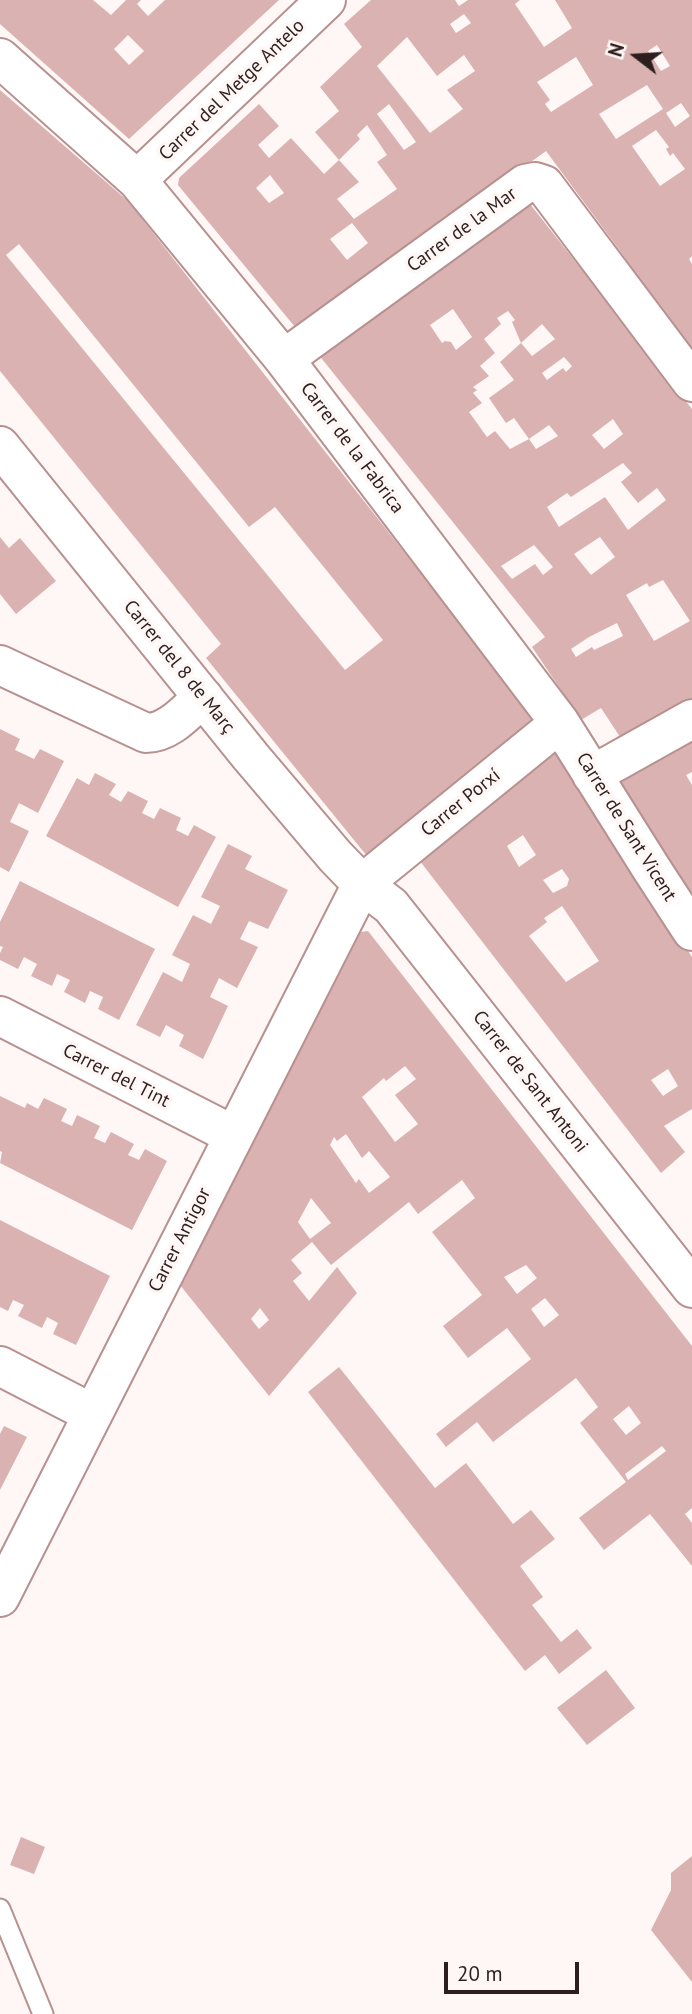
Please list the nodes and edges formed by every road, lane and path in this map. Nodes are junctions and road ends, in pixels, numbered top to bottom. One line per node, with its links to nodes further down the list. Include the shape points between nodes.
1 (326, 0): 3 (street, Carrer del Metge Antelo)
2 (0, 58): 3 (street, Carrer de la Fabrica)
3 (137, 180): 4 (street, Carrer de la Fabrica)
4 (284, 359): 5 (street, Carrer de la Mar, via 525,184 535,182 544,185); 10 (street, Carrer de la Fabrica)
5 (692, 382)
6 (0, 446): 8 (street, Carrer del 8 de Març)
7 (0, 664): 8 (street, via 146,733 167,729)
8 (203, 697): 12 (street, Carrer del 8 de Març)
9 (692, 719): 11 (street)
10 (560, 723): 11 (street, Carrer de Sant Vicent); 12 (street, Carrer Porxí)
11 (592, 775): 13 (street, Carrer de Sant Vicent)
12 (362, 884): 15 (street, Carrer Antigor); 16 (street, Carrer de Sant Antoni, via 391,906)
13 (692, 931)
14 (0, 1016): 15 (street, Carrer del Tint)
15 (233, 1135): 18 (street, Carrer Antigor)
16 (692, 1288)
17 (0, 1366): 18 (street)
18 (93, 1414): 19 (street, Carrer Antigor)
19 (0, 1597)
20 (0, 1909): 21 (lane)
21 (43, 2014)

